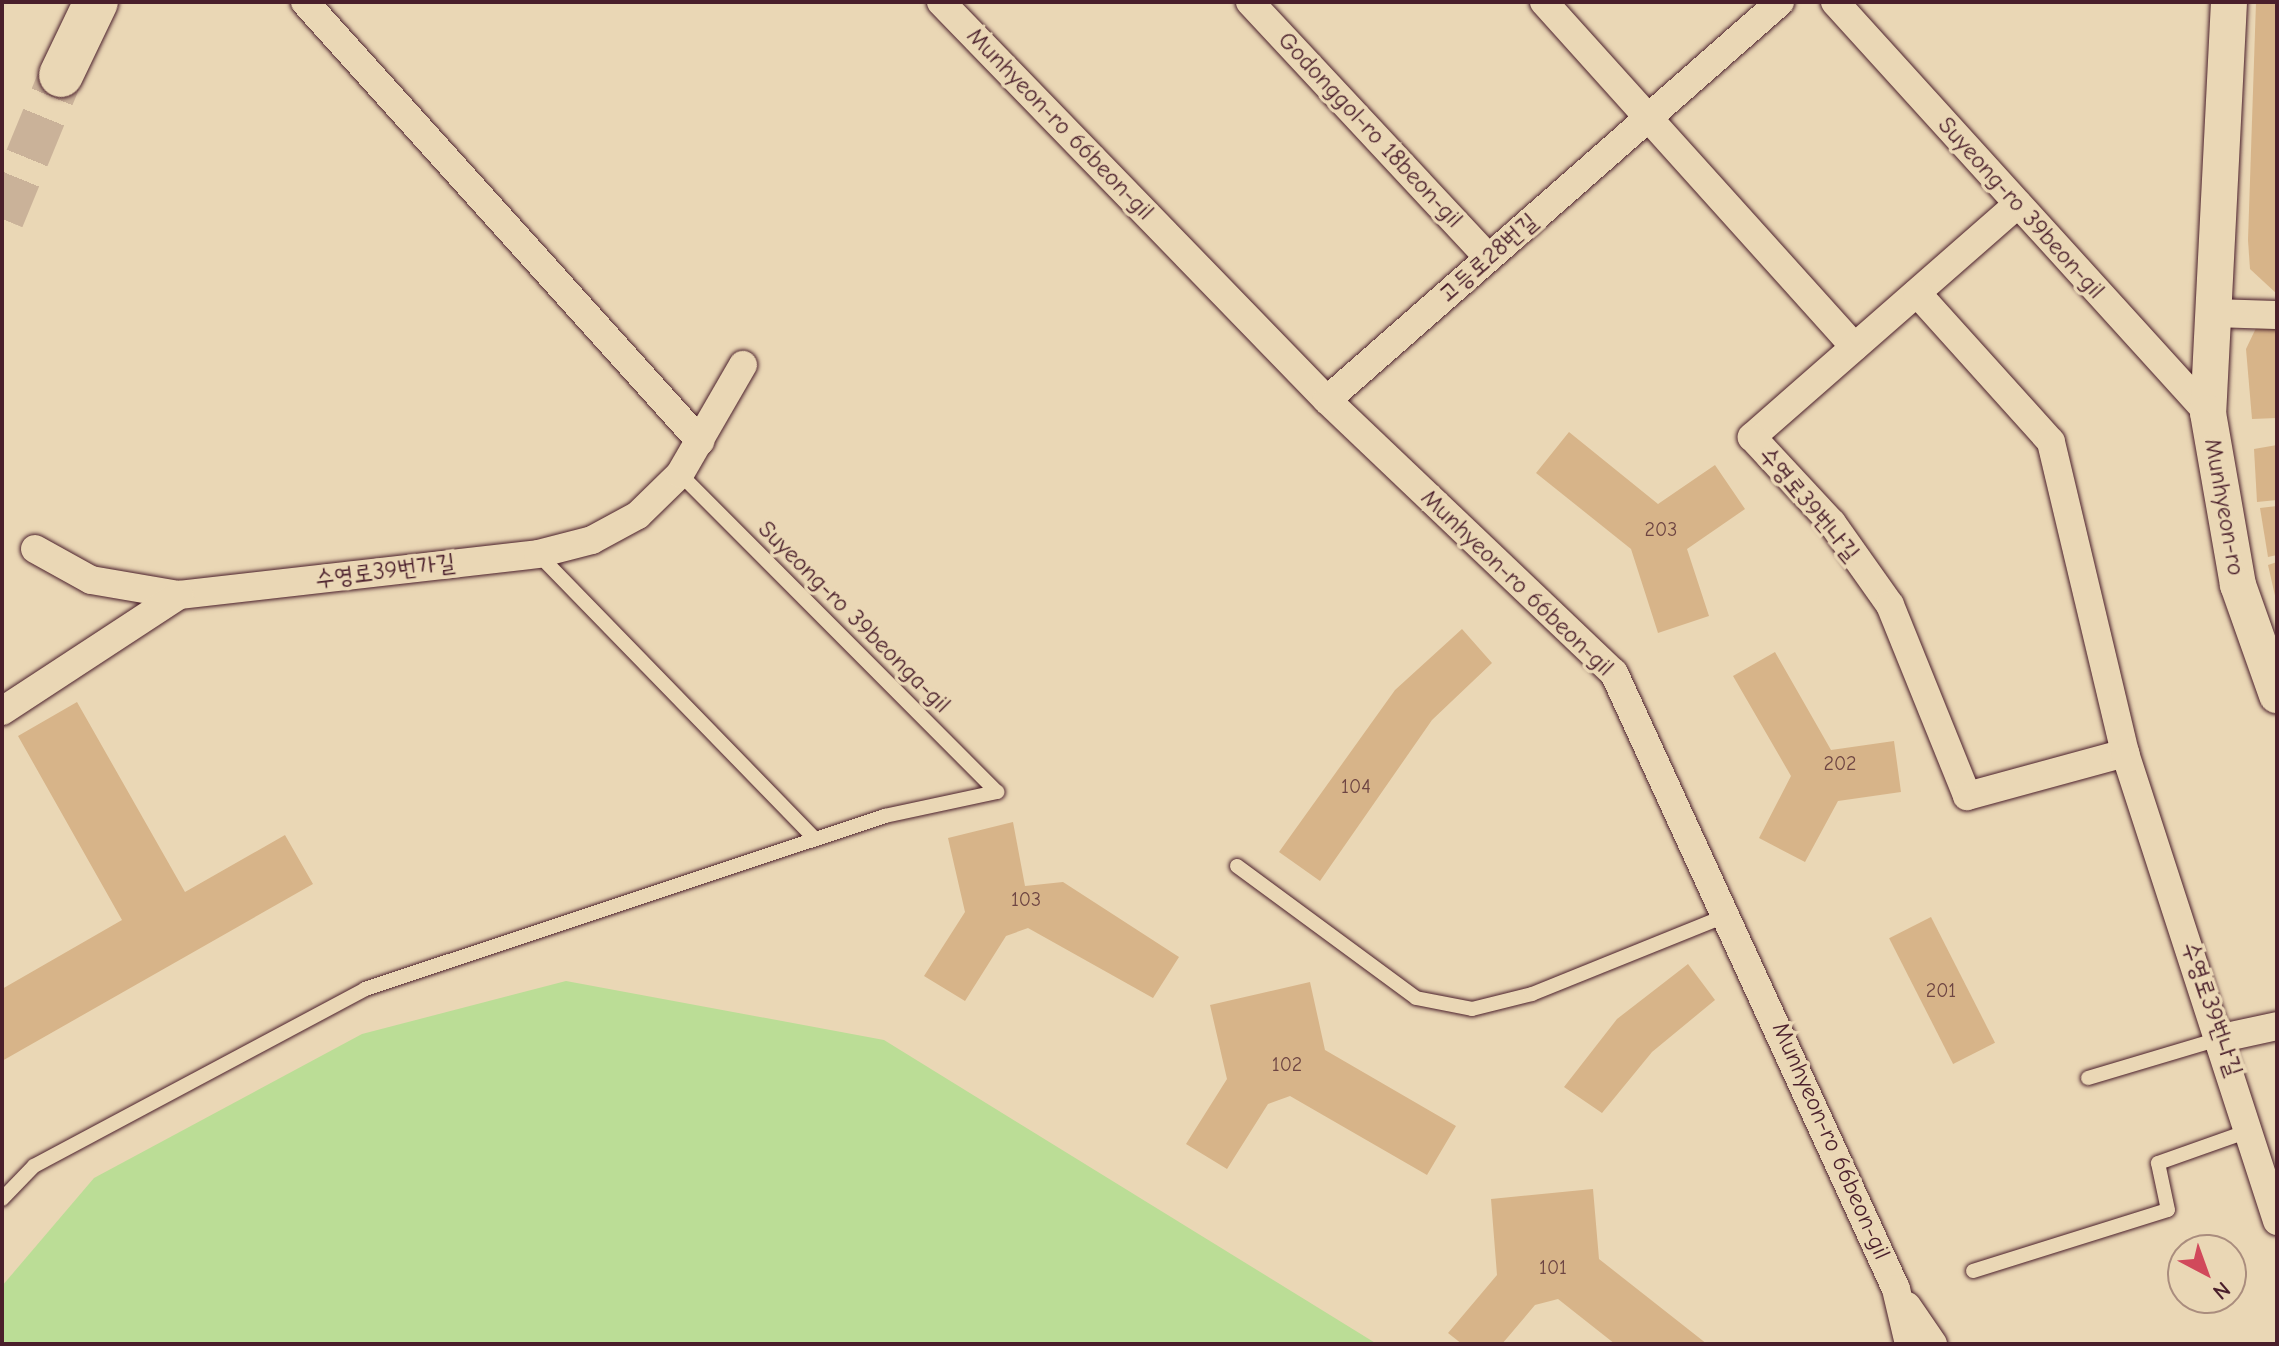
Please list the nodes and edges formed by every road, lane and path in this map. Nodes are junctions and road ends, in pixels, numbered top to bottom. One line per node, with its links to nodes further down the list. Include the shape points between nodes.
1 (96, 2): 9 (highway)
2 (305, 2): 20 (street)
3 (941, 2): 18 (street, Munhyeon-ro 66beon-gil)
4 (1250, 2): 12 (street, Godonggol-ro 18beon-gil)
5 (1544, 2): 10 (street)
6 (1780, 2): 10 (street, 고등로28번길)
7 (1835, 2): 11 (street, Suyeong-ro 39beon-gil)
8 (2229, 2): 14 (street, Munhyeon-ro)
9 (61, 75)
10 (1650, 116): 12 (street, 고등로28번길); 16 (street)
11 (2018, 204): 13 (street, 수영로39번나길); 19 (street, Suyeong-ro 39beon-gil)
12 (1489, 258): 18 (street, 고등로28번길)
13 (1917, 293): 16 (street, 수영로39번나길); 27 (street, 수영로39번나길, via 2051,442)
14 (2212, 313): 15 (street); 19 (street, Munhyeon-ro)
15 (2277, 315)
16 (1855, 347): 27 (street, 수영로39번나길, via 1752,437 1832,523 1890,605 1967,796)
17 (743, 365): 20 (street, 수영로39번가길)
18 (1327, 400): 30 (street, Munhyeon-ro 66beon-gil, via 1614,673)
19 (2208, 413): 25 (street, Munhyeon-ro, via 2238,585)
20 (700, 441): 21 (street, 수영로39번가길)
21 (680, 474): 23 (street, 수영로39번가길, via 638,515 592,540); 28 (lane, Suyeong-ro 39beonga-gil, via 997,792)
22 (35, 549): 24 (street, 수영로39번가길, via 91,580)
23 (538, 554): 24 (street, 수영로39번가길); 28 (lane)
24 (179, 595): 26 (street)
25 (2277, 695)
26 (2, 711)
27 (2125, 753): 32 (street, 수영로39번나길)
28 (815, 839): 35 (lane, via 365,989 34,1166)
29 (1237, 866): 30 (lane, via 1416,998 1472,1009 1532,994)
30 (1730, 914): 38 (street, Munhyeon-ro 66beon-gil)
31 (2277, 1026): 32 (street)
32 (2222, 1038): 33 (lane); 34 (street, 수영로39번나길)
33 (2088, 1078)
34 (2252, 1130): 36 (street, 수영로39번나길); 37 (lane, via 2158,1163 2168,1210)
35 (2, 1199)
36 (2277, 1221)
37 (1973, 1271)
38 (1896, 1289): 39 (street, Munhyeon-ro 66beon-gil); 40 (street)
39 (1909, 1344)
40 (1933, 1344)

